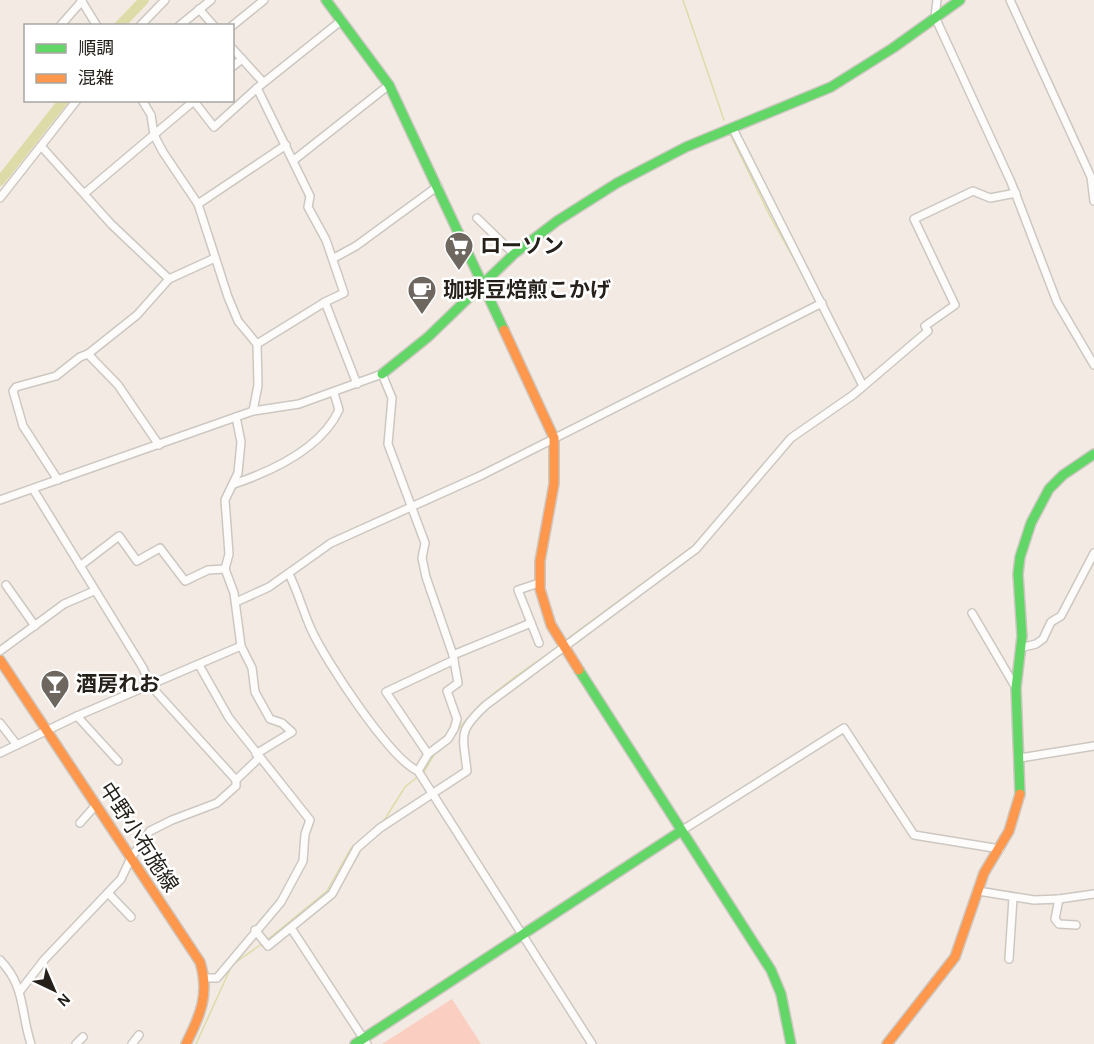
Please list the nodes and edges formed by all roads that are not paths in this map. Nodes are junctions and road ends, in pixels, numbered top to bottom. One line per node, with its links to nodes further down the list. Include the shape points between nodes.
1 (165, 0): 14 (street)
2 (211, 0): 9 (street)
3 (264, 0): 17 (street)
4 (326, 0): 11 (street)
5 (937, 0): 10 (street)
6 (960, 0): 10 (street)
7 (1010, 0): 33 (street)
8 (81, 1): 12 (street); 13 (street)
9 (200, 9): 15 (street); 16 (street)
10 (935, 16): 28 (street, via 831,87); 36 (street)
11 (342, 20): 21 (street); 22 (street)
12 (62, 24)
13 (96, 24)
14 (142, 24)
15 (181, 24)
16 (212, 24)
17 (234, 24)
18 (234, 50): 19 (street)
19 (242, 59): 20 (street); 21 (street)
20 (234, 65)
21 (263, 82): 23 (street)
22 (389, 84): 32 (street); 34 (street)
23 (257, 88): 27 (street, via 214,127); 30 (street)
24 (75, 102): 31 (street)
25 (143, 102): 29 (street, via 151,115)
26 (193, 102): 29 (street)
27 (195, 102)
28 (732, 127): 41 (street, via 617,183); 47 (street)
29 (154, 135): 35 (street); 39 (street)
30 (286, 145): 32 (street); 39 (street)
31 (41, 146): 35 (street); 37 (street)
32 (294, 160): 43 (street, via 310,196 308,207)
33 (1092, 176): 38 (street)
34 (438, 186): 43 (street); 45 (street)
35 (85, 193): 44 (street, via 111,224)
36 (1016, 193): 50 (street, via 1057,302); 53 (street, via 990,198 973,191 914,219 955,305 925,326 928,331)
37 (0, 198)
38 (1094, 201)
39 (198, 204): 42 (street)
40 (477, 219): 41 (street)
41 (514, 254): 45 (street)
42 (215, 258): 44 (street); 48 (street, via 238,321)
43 (334, 258): 46 (street, via 344,293)
44 (169, 279): 49 (street, via 137,315)
45 (484, 285): 51 (street); 57 (street)
46 (325, 302): 48 (street); 52 (street)
47 (822, 303): 53 (street); 57 (street)
48 (257, 344): 55 (street, via 258,385)
49 (88, 354): 58 (street, via 118,385); 60 (street, via 56,376 13,391 23,426)
50 (1094, 365)
51 (382, 374): 52 (street); 64 (street, via 392,398 388,444)
52 (357, 384): 54 (street)
53 (863, 386): 78 (street, via 791,438 696,549)
54 (334, 393): 55 (street, via 299,404); 61 (street, via 339,410 316,440 257,476)
55 (253, 411): 56 (street)
56 (236, 417): 58 (street); 61 (street, via 241,442)
57 (554, 438): 64 (street); 69 (street, via 556,463)
58 (159, 445): 60 (street)
59 (1094, 454): 79 (street, via 1055,482 1032,522 1018,574)
60 (58, 480): 62 (street)
61 (234, 484): 67 (street, via 225,500 229,554)
62 (33, 489): 63 (street); 66 (street)
63 (0, 500)
64 (411, 508): 68 (street, via 331,543); 81 (street, via 425,543 422,558 426,577)
65 (1094, 553): 79 (street, via 1061,615 1051,622 1043,639)
66 (80, 566): 67 (street, via 119,536 137,561 160,548 185,581 208,570); 71 (street)
67 (225, 569): 72 (street)
68 (289, 574): 72 (street); 96 (street, via 312,630 355,699 410,768)
69 (539, 583): 74 (street, via 518,590); 78 (street, via 544,609)
70 (6, 585): 75 (street)
71 (94, 591): 75 (street, via 64,604); 84 (street)
72 (236, 602): 77 (street)
73 (972, 613): 85 (street)
74 (531, 623): 76 (street); 81 (street)
75 (35, 626): 80 (street)
76 (539, 643)
77 (241, 646): 83 (street); 93 (street, via 252,668 255,692 270,719 292,732)
78 (563, 648): 98 (street, via 467,722 463,733 467,771); 101 (street)
79 (1020, 648): 85 (street)
80 (0, 651)
81 (454, 657): 92 (street, via 458,683 447,691 457,719 448,739); 92 (street, via 386,692)
82 (0, 660): 88 (street, 中野小布施線)
83 (199, 665): 84 (street); 93 (street, via 229,718)
84 (150, 685): 86 (street); 97 (street)
85 (1016, 688): 94 (street)
86 (77, 717): 88 (street); 95 (street)
87 (0, 723): 89 (street)
88 (47, 730): 89 (street); 99 (street, 中野小布施線)
89 (17, 745): 91 (street)
90 (1094, 746): 94 (street)
91 (0, 753)
92 (428, 754): 96 (street)
93 (257, 756): 97 (street); 112 (street, via 310,820 303,861 281,902)
94 (1020, 758): 102 (street, via 1020,800)
95 (118, 761)
96 (418, 771): 98 (street)
97 (236, 780): 103 (street, via 237,786 217,803 150,831)
98 (432, 794): 111 (street, via 357,848 332,894); 113 (street)
99 (96, 805): 100 (street); 103 (street, 中野小布施線)
100 (80, 823)
101 (681, 831): 102 (street, via 844,728 914,835); 113 (street); 127 (street, via 771,970 781,994)
102 (1000, 849): 104 (street, via 984,873)
103 (131, 858): 105 (street, via 121,879); 116 (street, 中野小布施線, via 200,962)
104 (978, 891): 107 (street); 121 (street, via 955,957)
105 (108, 893): 109 (street); 117 (street)
106 (1094, 894): 108 (street)
107 (1013, 898): 108 (street); 114 (street)
108 (1059, 899): 110 (street, via 1055,919 1059,924)
109 (131, 917)
110 (1076, 925)
111 (291, 928): 112 (street, via 268,946); 120 (street)
112 (255, 930): 116 (street, via 217,978)
113 (521, 934): 120 (street); 126 (street)
114 (1009, 959)
115 (0, 960): 117 (street, via 16,978)
116 (206, 978): 125 (street, via 205,1003)
117 (20, 991): 122 (street)
118 (139, 1035): 124 (street)
119 (83, 1037): 123 (street)
120 (362, 1042)
121 (892, 1043)
122 (31, 1044)
123 (76, 1044)
124 (132, 1044)
125 (186, 1044)
126 (592, 1044)
127 (791, 1044)

